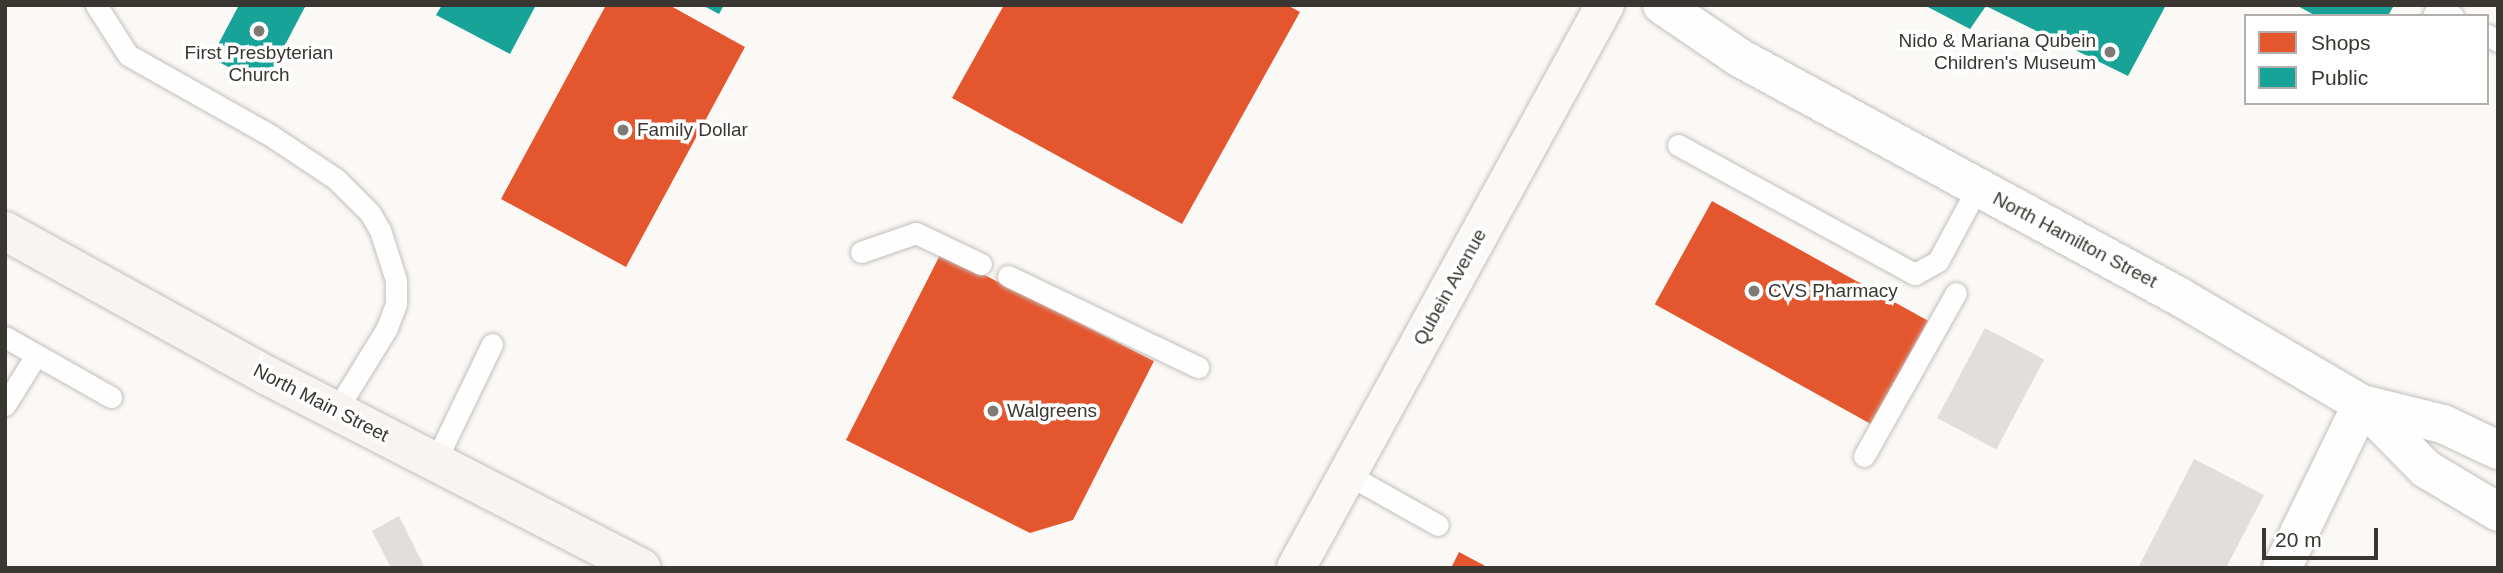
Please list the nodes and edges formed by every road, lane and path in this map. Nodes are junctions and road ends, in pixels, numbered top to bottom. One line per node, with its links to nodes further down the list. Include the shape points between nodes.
1 (96, 5): 20 (lane, via 128,55 270,135 336,179 375,222 390,254 396,304 387,328)
2 (1605, 5): 24 (main road, Qubein Avenue)
3 (1662, 5): 7 (street, North Hamilton Street, via 1740,58)
4 (2434, 14): 5 (lane, via 2438,8)
5 (2449, 14)
6 (1678, 145): 7 (lane, via 1915,274 1938,261)
7 (1978, 187): 18 (street, North Hamilton Street, via 2180,297)
8 (5, 231): 20 (main road, North Main Street)
9 (861, 252): 10 (lane, via 916,233)
10 (981, 264)
11 (1008, 276): 16 (lane)
12 (1956, 293): 22 (lane)
13 (5, 337): 15 (lane)
14 (492, 344): 23 (lane)
15 (36, 355): 17 (lane); 19 (lane)
16 (1198, 367)
17 (111, 397)
18 (2362, 404): 21 (street, North Hamilton Street, via 2443,424); 25 (street, via 2426,469); 29 (street)
19 (5, 405)
20 (336, 411): 23 (main road, North Main Street)
21 (2498, 450)
22 (1864, 456)
23 (435, 462): 27 (main road, North Main Street)
24 (1347, 474): 26 (lane); 28 (main road, Qubein Avenue)
25 (2498, 512)
26 (1438, 525)
27 (642, 568)
28 (1296, 568)
29 (2282, 568)

